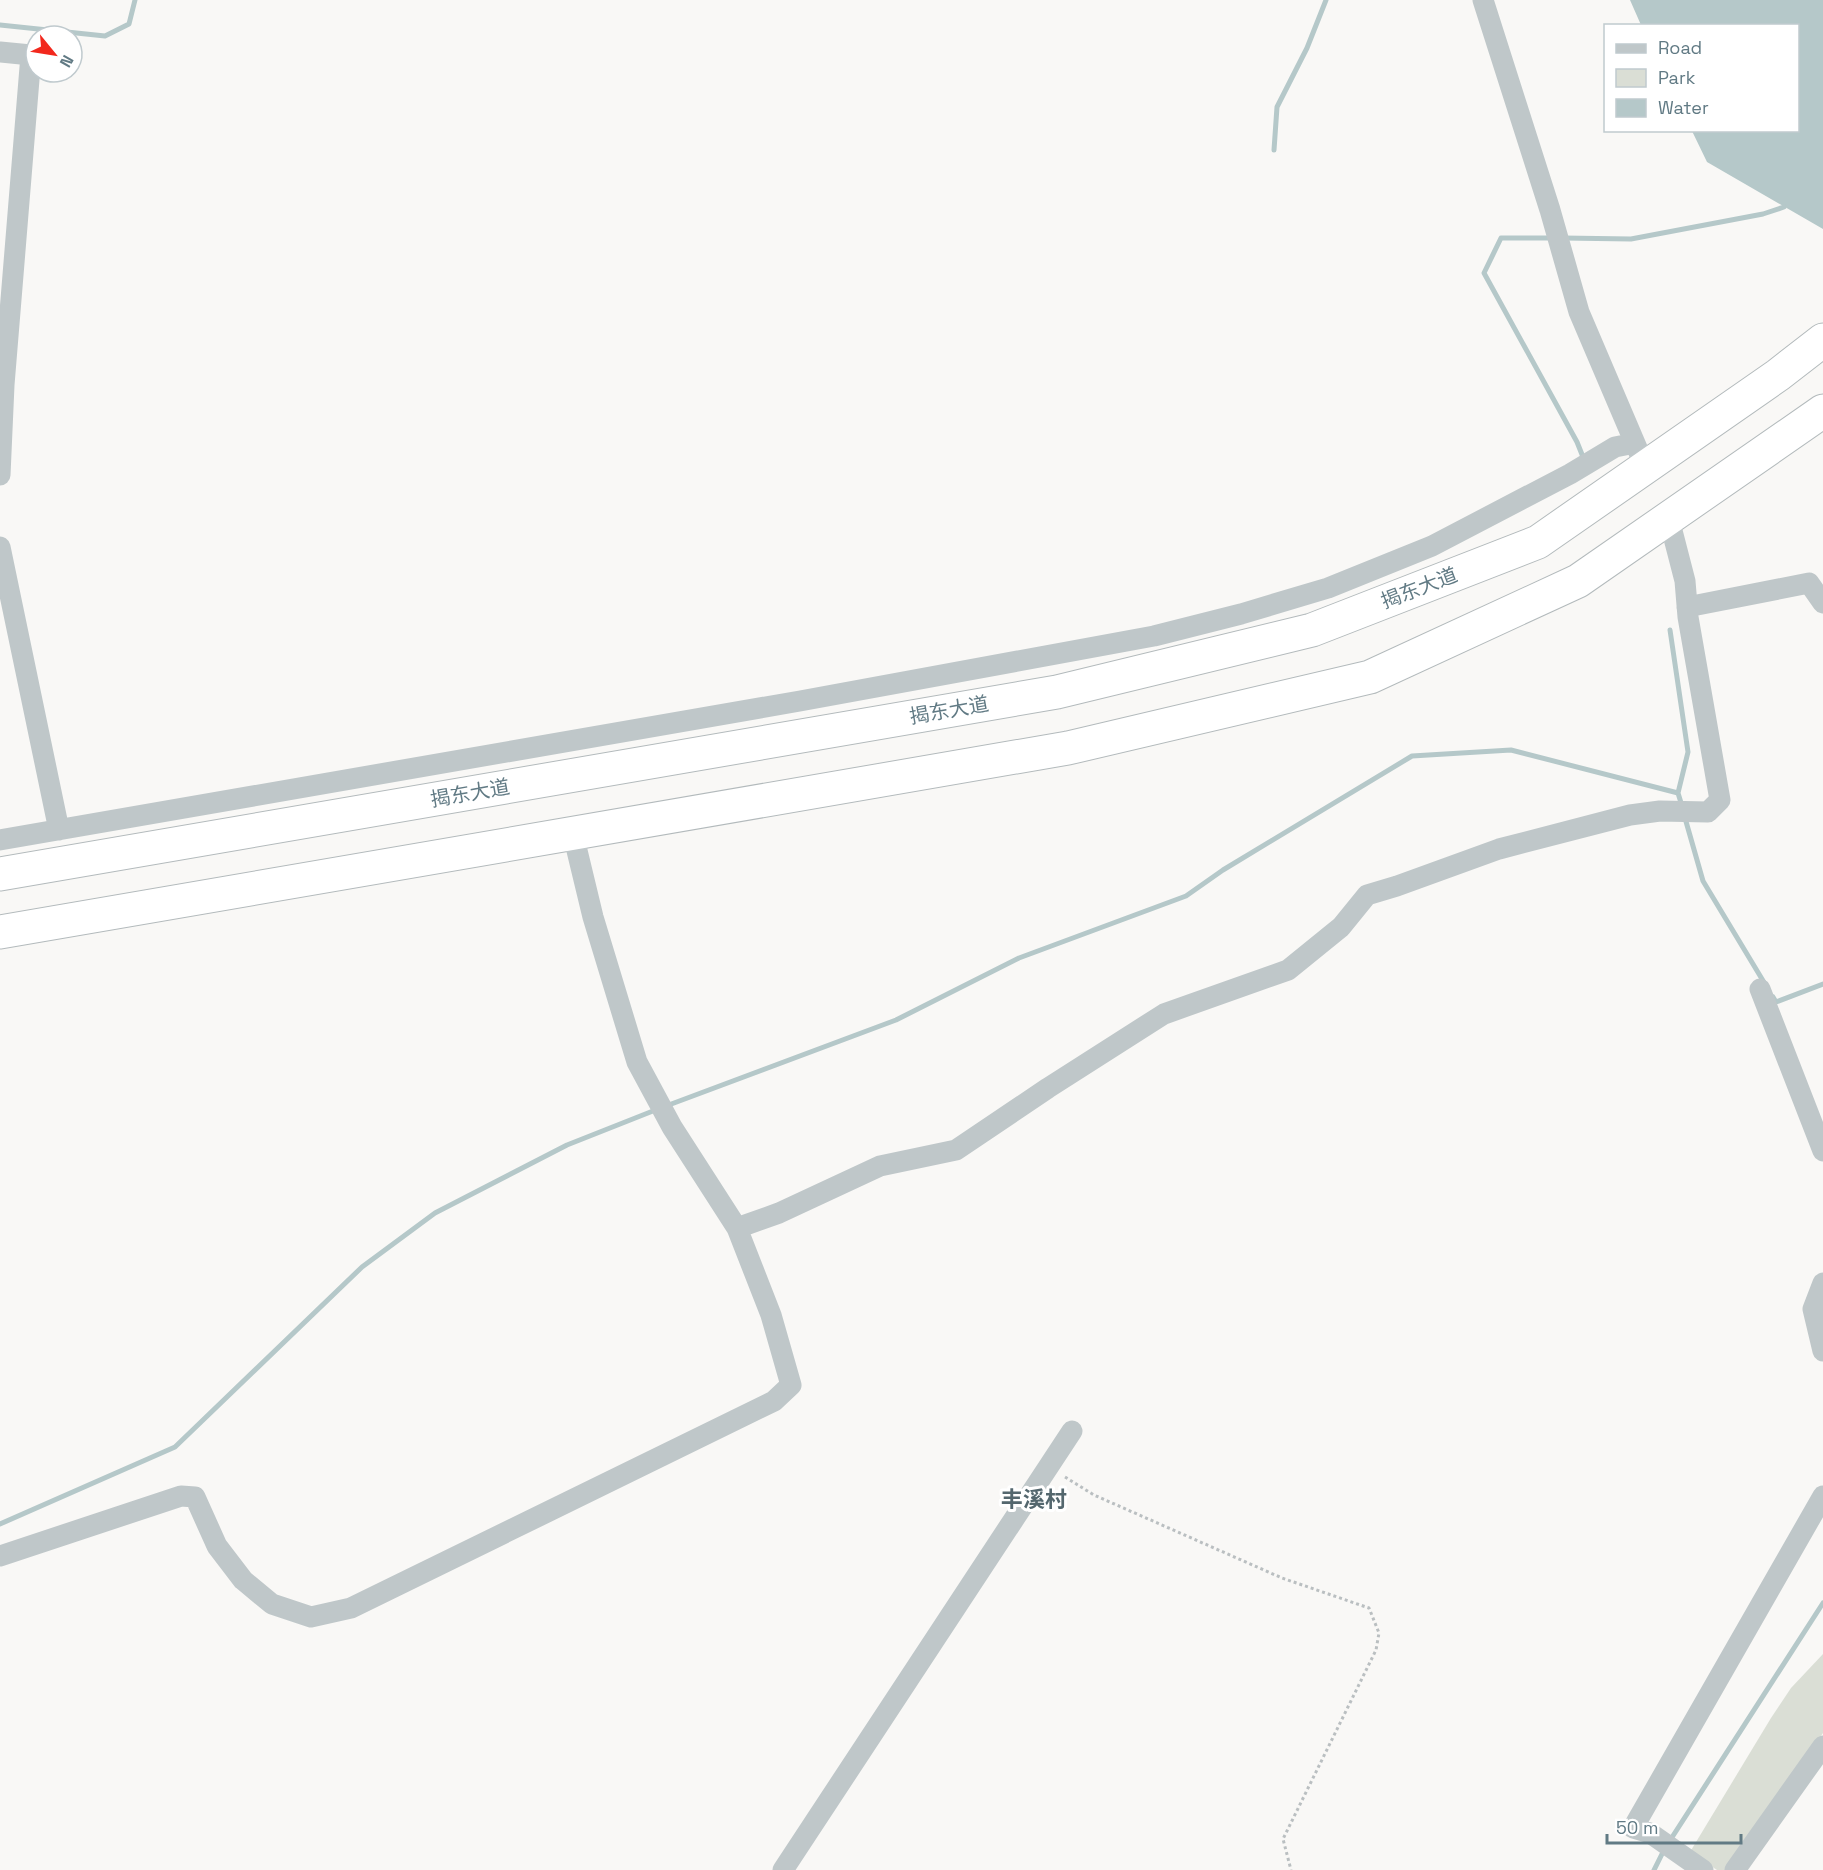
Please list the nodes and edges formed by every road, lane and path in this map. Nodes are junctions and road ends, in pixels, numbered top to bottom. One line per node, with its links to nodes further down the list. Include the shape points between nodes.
1 (1482, 0): 6 (street, via 1579,312)
2 (0, 52): 4 (street, via 31,56)
3 (1823, 340): 6 (highway, 揭东大道, via 1778,375)
4 (2, 394): 7 (street)
5 (1817, 416): 8 (highway)
6 (1640, 455): 13 (street, via 1615,447 1432,546 1328,588 1154,636); 16 (highway, 揭东大道, via 1538,542 1312,630 1057,692)
7 (0, 475)
8 (1669, 519): 12 (street, via 1685,581); 14 (highway, via 1578,581 1370,678 1068,748)
9 (0, 548): 13 (street)
10 (1816, 582): 11 (street); 12 (street)
11 (1823, 603)
12 (1687, 607): 20 (street, via 1720,800 1708,812 1630,815 1499,849 1367,895 1341,927 1288,970 1164,1014 956,1150 880,1166)
13 (59, 830): 15 (street)
14 (573, 834): 17 (highway); 20 (street, via 593,917 637,1062 672,1126)
15 (0, 840)
16 (0, 874)
17 (0, 932)
18 (1760, 989): 19 (street)
19 (1823, 1151)
20 (737, 1228): 26 (street, via 771,1315 791,1385 774,1401 351,1608 311,1617 272,1605 243,1580 217,1546 195,1497 181,1496)
21 (1823, 1283): 22 (street, via 1813,1309)
22 (1823, 1351)
23 (1071, 1431): 24 (street)
24 (1048, 1467): 28 (street); 29 (path, via 1094,1495 1155,1523 1282,1578 1369,1608 1379,1633 1376,1650 1283,1839)
25 (1823, 1496): 30 (street, via 1633,1828 1650,1833)
26 (0, 1556)
27 (1823, 1746): 31 (street)
28 (783, 1870)
29 (1291, 1870)
30 (1703, 1870)
31 (1735, 1870)

